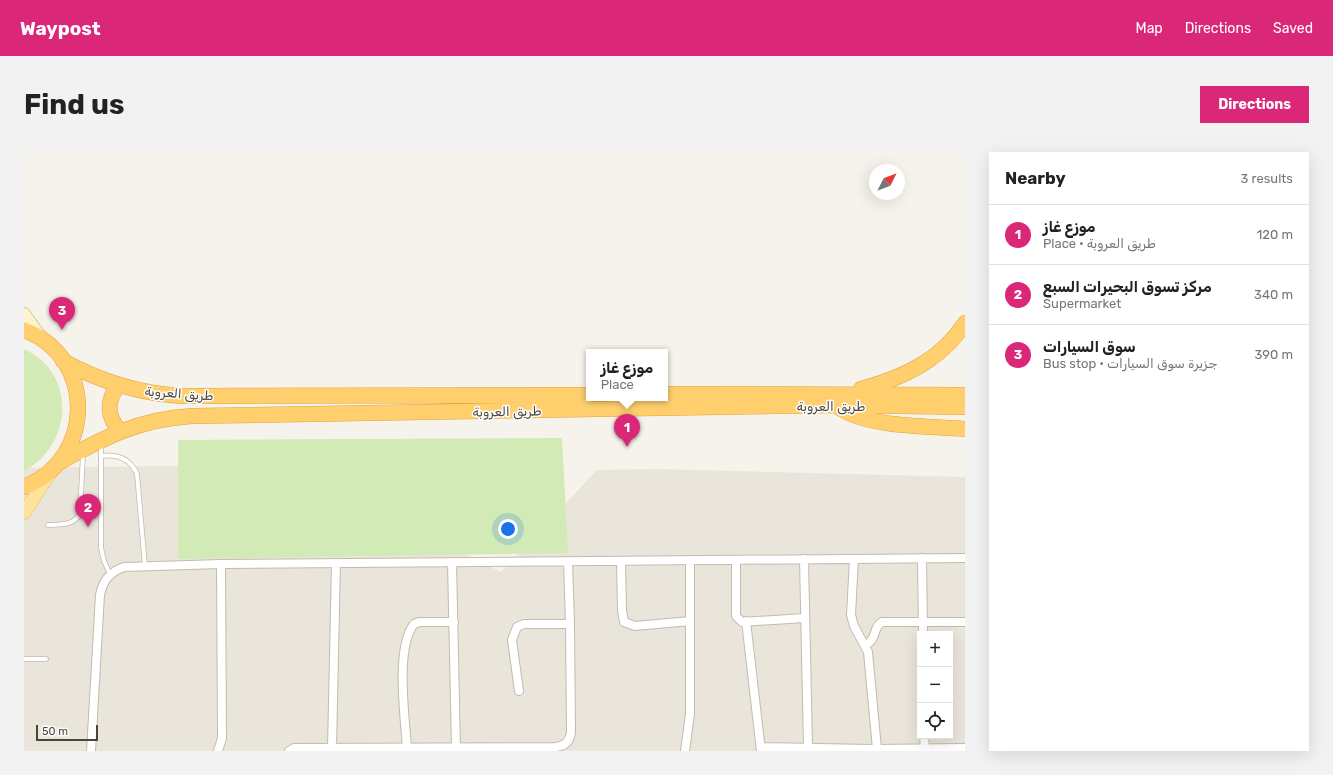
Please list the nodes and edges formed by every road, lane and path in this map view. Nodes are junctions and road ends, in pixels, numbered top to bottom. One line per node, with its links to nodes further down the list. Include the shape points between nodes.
1 (24, 314): 4 (main road)
2 (965, 323): 10 (highway, via 948,344 919,367)
3 (24, 330): 4 (highway)
4 (43, 340): 5 (highway)
5 (63, 361): 6 (highway, طريق العروبة); 17 (highway, via 76,388 78,413 74,438)
6 (119, 385): 9 (highway, طريق العروبة, via 151,393 184,396); 13 (highway, via 111,398 109,408)
7 (668, 394): 10 (highway, طريق العروبة)
8 (965, 394): 10 (highway, طريق العروبة)
9 (586, 395)
10 (839, 399): 11 (highway, طريق العروبة); 12 (highway, via 852,415 882,422); 13 (highway, طريق العروبة, via 192,416 162,419)
11 (965, 407)
12 (965, 428)
13 (120, 431): 14 (highway, طريق العروبة)
14 (100, 440): 15 (highway, طريق العروبة); 16 (lane)
15 (83, 449): 17 (highway, طريق العروبة); 20 (lane, via 80,514 76,520 68,524)
16 (101, 456): 32 (lane, via 114,455 124,458 137,474); 33 (lane, via 101,548)
17 (55, 467): 18 (highway, طريق العروبة); 19 (main road)
18 (24, 487)
19 (24, 513)
20 (48, 525)
21 (922, 558): 22 (street); 23 (street); 36 (street)
22 (965, 558)
23 (854, 559): 26 (street); 42 (street, via 851,615 854,626)
24 (690, 560): 25 (street); 28 (street); 35 (street)
25 (736, 560): 26 (street); 38 (street, via 736,616 740,621)
26 (804, 560): 34 (street)
27 (568, 561): 28 (street); 29 (street); 40 (street)
28 (620, 561): 35 (street, via 623,618 628,624 635,626)
29 (452, 562): 30 (street); 37 (street)
30 (336, 563): 31 (street); 48 (street)
31 (221, 564): 32 (street); 58 (street, via 222,738)
32 (145, 566): 33 (street, via 124,567)
33 (110, 574): 57 (street, via 100,595)
34 (805, 618): 38 (street); 47 (street)
35 (690, 620): 60 (street, via 690,714)
36 (923, 621): 39 (street); 41 (street); 42 (street, via 882,622 878,624 873,640)
37 (454, 622): 49 (street, via 420,622 414,624 409,633 403,660); 50 (street)
38 (746, 622): 54 (street)
39 (965, 622)
40 (570, 624): 45 (street, via 524,624 517,627 512,640); 53 (street, via 571,732 568,741 556,747)
41 (923, 631)
42 (866, 645): 56 (street, via 869,656)
43 (46, 658): 44 (lane)
44 (24, 659)
45 (519, 691)
46 (924, 739): 51 (street)
47 (808, 747): 54 (street); 56 (street)
48 (332, 748): 52 (street); 59 (street, via 294,748)
49 (407, 748): 50 (street); 52 (street)
50 (456, 748): 53 (street)
51 (925, 748): 55 (street); 56 (street)
52 (390, 749)
53 (508, 749)
54 (761, 749)
55 (963, 749)
56 (874, 750)
57 (91, 751)
58 (218, 751)
59 (289, 751)
60 (685, 751)

